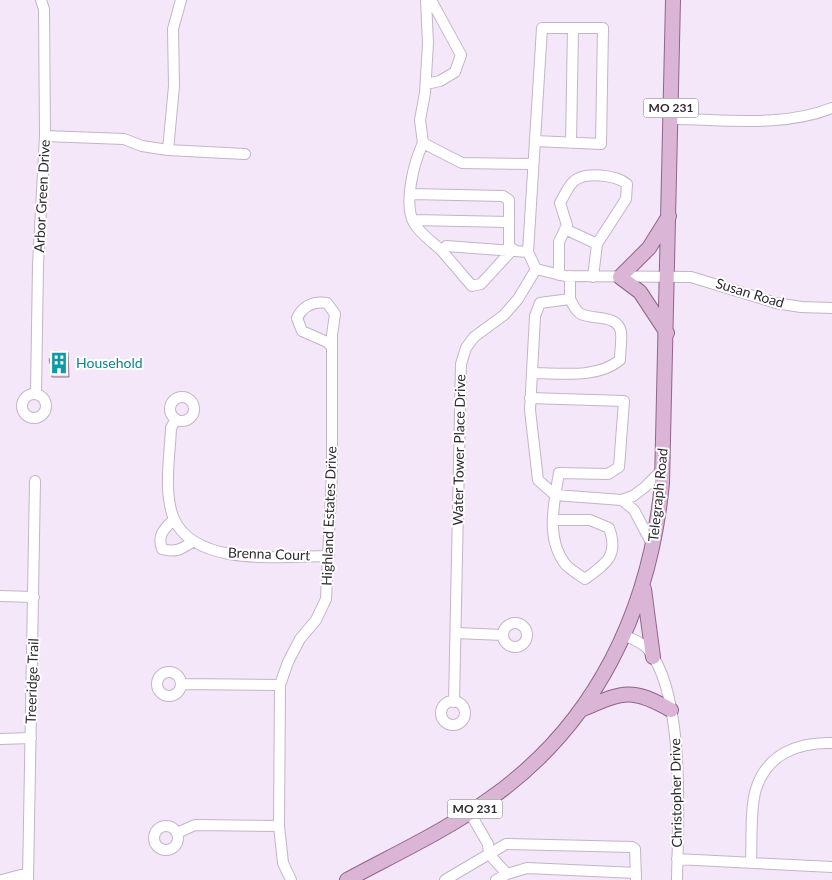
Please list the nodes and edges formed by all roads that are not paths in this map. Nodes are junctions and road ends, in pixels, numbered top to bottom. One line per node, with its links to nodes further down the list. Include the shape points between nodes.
1 (41, 0): 10 (street, Arbor Green Drive, via 44,9)
2 (181, 0): 14 (street, via 173,30 174,86)
3 (426, 0): 7 (street)
4 (431, 0): 7 (street, via 461,55 455,72 440,81)
5 (673, 0): 9 (main road, Telegraph Road / MO 231)
6 (573, 28): 11 (street, via 542,28); 13 (street); 13 (street, via 603,28 601,144)
7 (426, 84): 12 (street, via 420,120)
8 (832, 108): 9 (street, via 788,120)
9 (671, 119): 18 (main road, Telegraph Road / MO 231)
10 (45, 136): 14 (street, via 124,139); 37 (street, Arbor Green Drive)
11 (535, 141): 13 (street); 16 (street)
12 (423, 143): 16 (street, via 462,164); 17 (street, via 414,163)
13 (571, 143)
14 (168, 150): 15 (street)
15 (246, 154)
16 (533, 164): 25 (street)
17 (411, 194): 19 (street); 20 (street, via 503,196 509,200)
18 (669, 215): 30 (main road, via 649,248); 31 (main road, Telegraph Road / MO 231)
19 (413, 220): 20 (street); 24 (street)
20 (509, 222): 23 (street)
21 (565, 229): 22 (street); 22 (street, via 567,225 560,203 574,181 587,175 619,178 626,184 626,199); 27 (street, via 559,242)
22 (597, 244): 29 (street)
23 (511, 249): 24 (street, via 446,246); 24 (street, via 481,284 472,286); 25 (street)
24 (442, 251)
25 (528, 252): 26 (street)
26 (536, 269): 27 (street); 52 (street, Water Tower Place Drive, via 504,315 474,337 461,364)
27 (559, 275): 28 (street)
28 (570, 276): 29 (street); 32 (street)
29 (593, 276): 30 (street)
30 (620, 277): 31 (street); 34 (main road, via 640,292)
31 (668, 277): 33 (street, Susan Road, via 691,276 776,303); 34 (main road, Telegraph Road / MO 231)
32 (570, 299): 36 (street, via 540,303 535,316); 36 (street, via 581,314 617,324 621,331 620,360 611,367 587,373)
33 (832, 308)
34 (667, 332): 40 (main road, Telegraph Road / MO 231)
35 (332, 347): 35 (street, Highland Estates Drive, via 336,314 327,303 319,302 301,310 297,318 302,331); 48 (street, Highland Estates Drive)
36 (532, 373): 38 (street)
37 (36, 393)
38 (530, 398): 42 (street, via 538,480); 42 (street, via 624,401 619,467 608,474 558,473)
39 (176, 418): 44 (street, via 171,428 169,488)
40 (663, 469): 43 (street, via 645,487); 47 (main road, Telegraph Road / MO 231)
41 (35, 481): 51 (street, Treeridge Trail)
42 (555, 495): 43 (street); 45 (street)
43 (622, 500): 47 (street, via 634,510)
44 (174, 519): 46 (street); 46 (street, via 162,531 159,540 162,549 170,552 180,550)
45 (553, 520): 45 (street, via 590,520 609,528 614,542 613,551 601,567 585,579 566,565 553,540)
46 (192, 542): 48 (street, Brenna Court, via 218,552)
47 (653, 546): 49 (main road, Telegraph Road / MO 231)
48 (329, 556): 57 (street, Highland Estates Drive, via 326,599 316,620 300,639)
49 (643, 586): 54 (main road, Telegraph Road / MO 231); 55 (main road)
50 (0, 596): 51 (street)
51 (34, 597): 61 (street, Treeridge Trail)
52 (456, 633): 53 (street); 58 (street, Water Tower Place Drive)
53 (503, 635)
54 (624, 635): 55 (street, Christopher Drive, via 641,643); 59 (main road, Telegraph Road / MO 231)
55 (653, 657): 60 (street, Christopher Drive)
56 (180, 684): 57 (street)
57 (280, 684): 65 (street, Highland Estates Drive)
58 (454, 702)
59 (582, 710): 60 (main road, via 613,696 626,694 649,697); 64 (main road, Telegraph Road / MO 231, via 535,763)
60 (671, 710): 68 (street, Christopher Drive, via 678,759)
61 (30, 738): 62 (street); 73 (street, Treeridge Trail)
62 (0, 739)
63 (832, 743): 69 (street, via 806,743 788,751 772,761 762,775 755,790)
64 (470, 813): 67 (street, via 488,844); 76 (main road, Telegraph Road / MO 231)
65 (279, 826): 66 (street, via 195,825); 75 (street, Highland Estates Drive, via 284,863)
66 (177, 833)
67 (490, 854): 71 (street); 72 (street, via 506,844 632,847 635,849); 77 (street)
68 (677, 859): 69 (street); 79 (street, Christopher Drive)
69 (751, 863): 70 (street)
70 (832, 867)
71 (507, 874): 72 (street, via 527,868); 78 (street)
72 (636, 876)
73 (28, 877): 74 (street)
74 (2, 880)
75 (291, 880)
76 (347, 880)
77 (445, 880)
78 (496, 880)
79 (677, 880)

